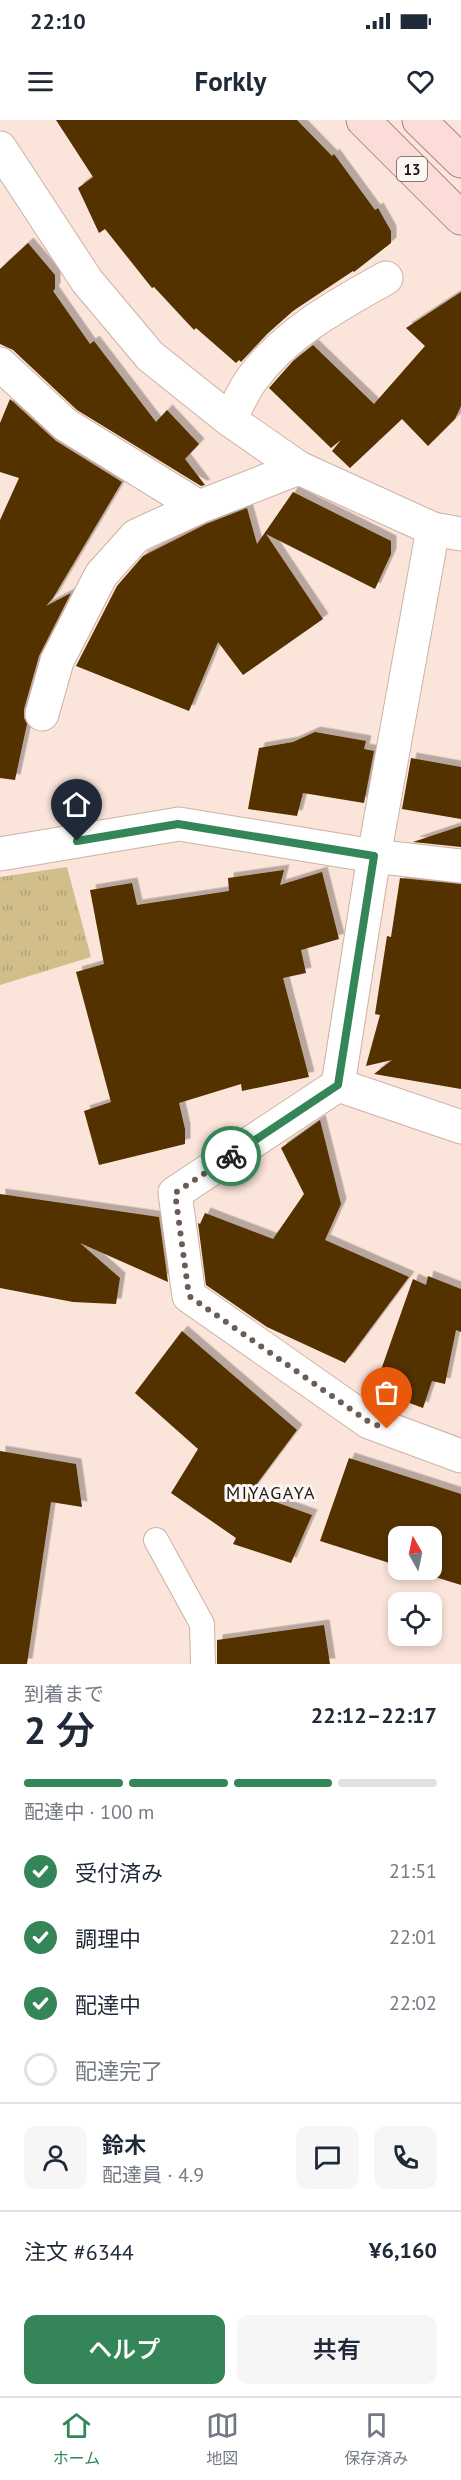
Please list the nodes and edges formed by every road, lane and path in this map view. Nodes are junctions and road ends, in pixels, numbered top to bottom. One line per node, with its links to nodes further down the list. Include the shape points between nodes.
1 (363, 120): 5 (main road, 13)
2 (419, 120): 4 (main road, 13)
3 (0, 148): 8 (street, via 87,281 150,356)
4 (461, 161)
5 (461, 218)
6 (386, 278): 8 (street, via 321,315 286,341 251,380)
7 (0, 364): 10 (street, via 66,425)
8 (230, 420): 9 (street)
9 (299, 468): 10 (street); 11 (street)
10 (199, 507): 12 (street, via 136,536 101,575 57,661)
11 (447, 531): 14 (street)
12 (42, 714)
13 (0, 854): 14 (street, via 35,837 178,824)
14 (374, 856): 15 (street); 16 (street)
15 (461, 866)
16 (338, 1085): 17 (street); 18 (street, via 175,1193 189,1296 369,1422)
17 (461, 1127)
18 (461, 1456)
19 (156, 1540): 20 (lane, via 202,1624)
20 (203, 1664)

